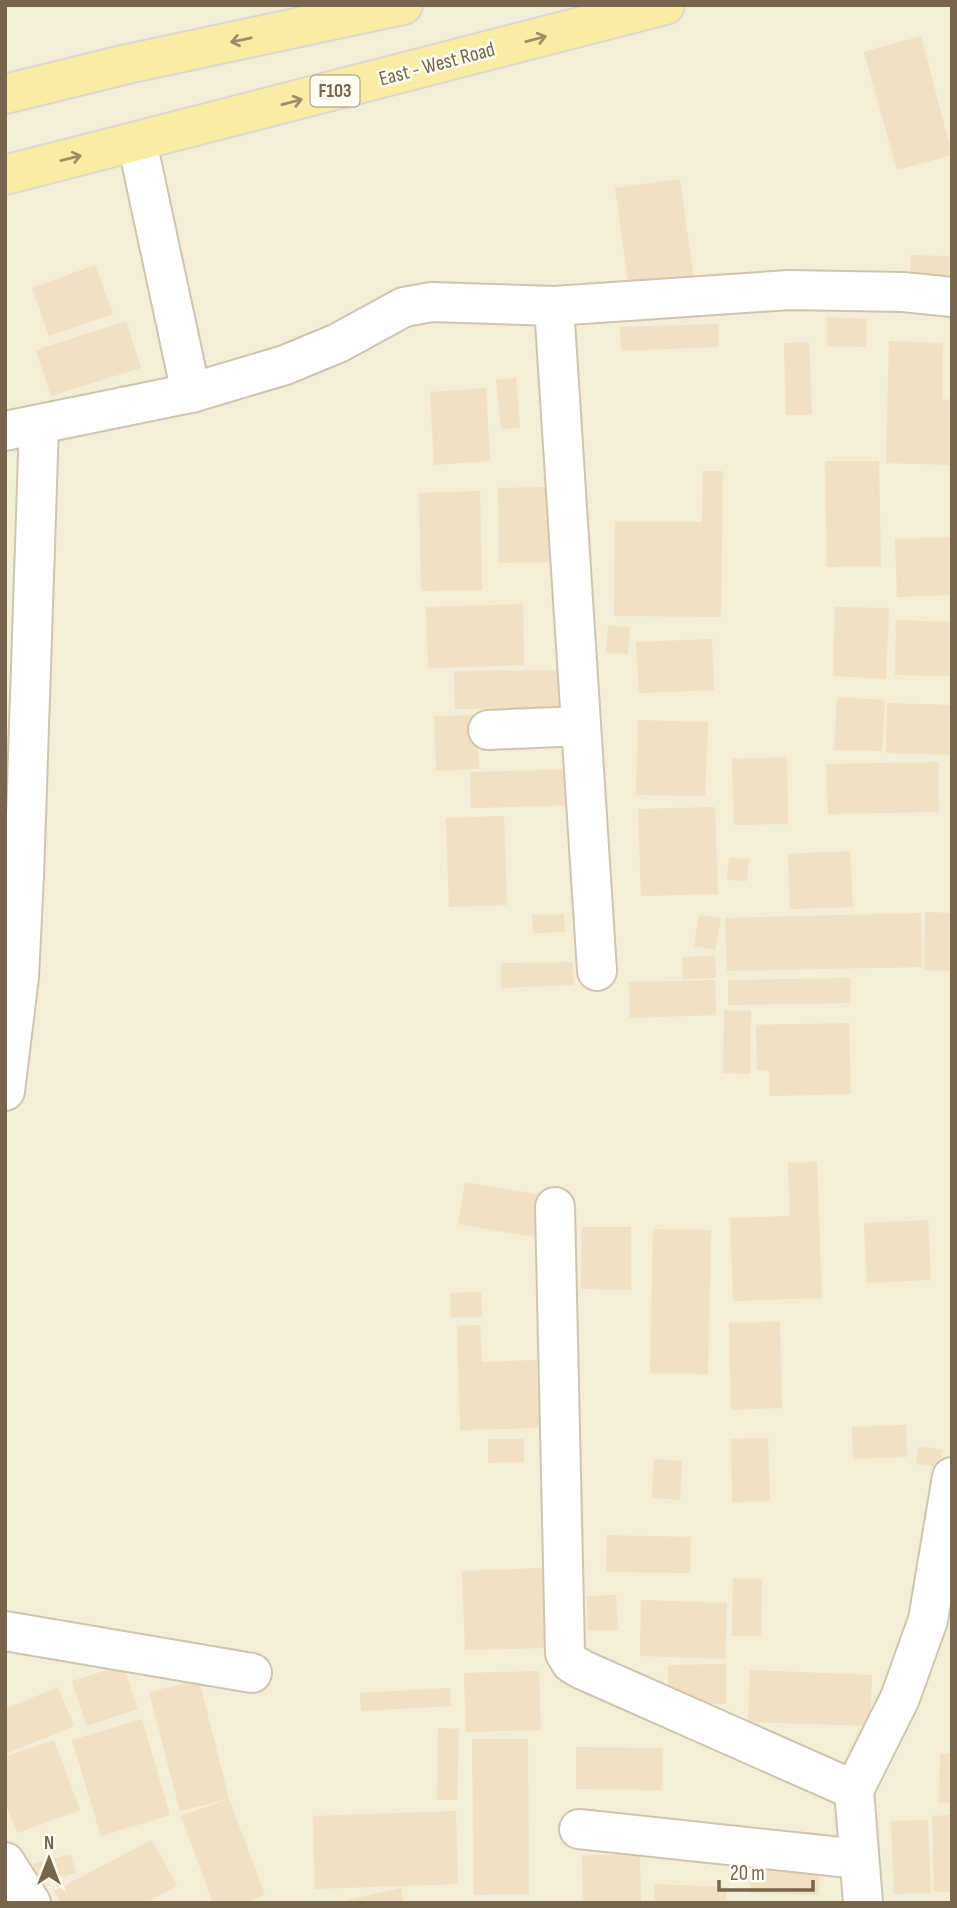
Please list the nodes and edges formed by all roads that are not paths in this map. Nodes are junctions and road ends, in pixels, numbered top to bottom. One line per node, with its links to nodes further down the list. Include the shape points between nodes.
1 (404, 5): 3 (main road)
2 (665, 5): 5 (main road, East - West Road / F103, one-way to 2)
3 (340, 12): 4 (main road, one-way to 4)
4 (5, 94)
5 (137, 142): 6 (main road, East - West Road / F103, one-way to 5); 9 (street)
6 (5, 175)
7 (952, 297): 8 (street, via 789,290)
8 (554, 306): 9 (street, via 432,302 404,307 285,365); 11 (street)
9 (191, 393): 10 (street)
10 (22, 428): 13 (street)
11 (580, 726): 12 (street); 14 (street)
12 (488, 730)
13 (17, 732): 15 (street, via 19,977)
14 (597, 971)
15 (5, 1091)
16 (555, 1207): 20 (street, via 565,1653 571,1664 583,1670)
17 (952, 1477): 20 (street, via 928,1620 900,1698)
18 (5, 1631): 19 (street)
19 (252, 1673)
20 (854, 1790): 22 (street)
21 (579, 1829): 22 (street)
22 (859, 1859): 25 (street)
23 (5, 1862): 24 (street)
24 (31, 1903)
25 (863, 1903)

